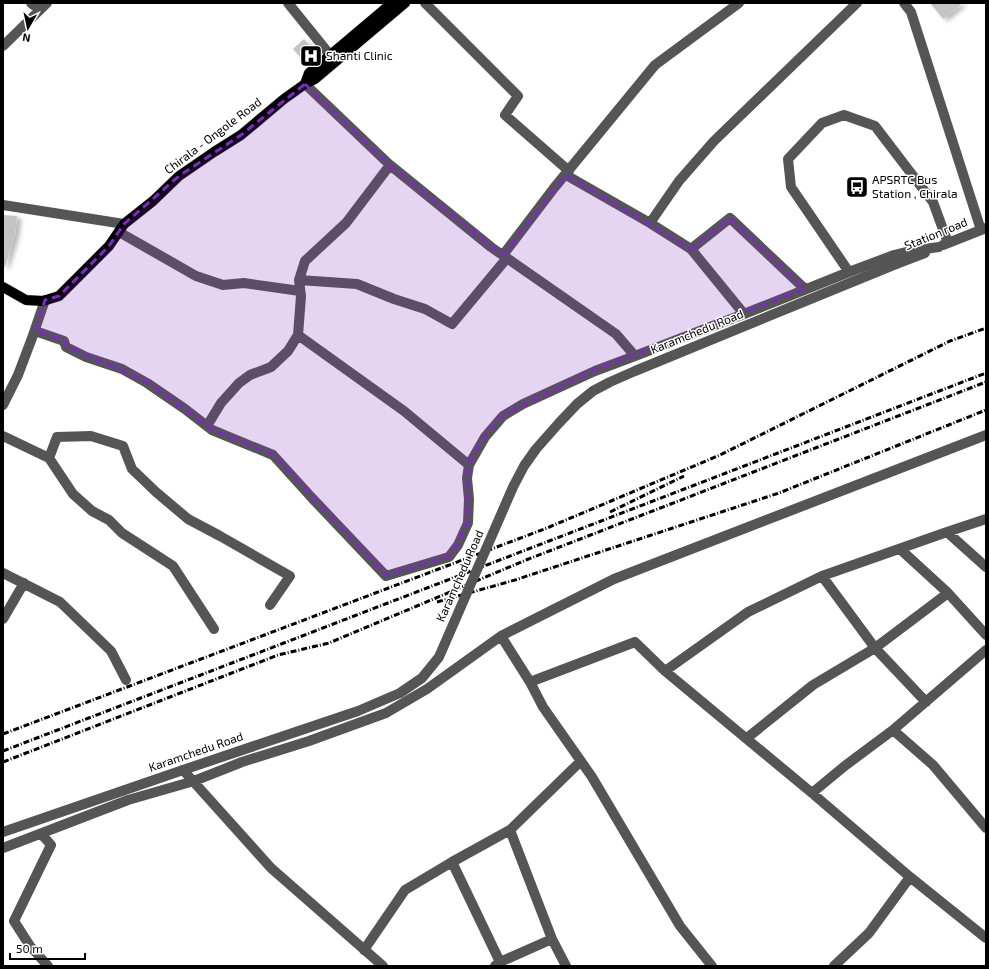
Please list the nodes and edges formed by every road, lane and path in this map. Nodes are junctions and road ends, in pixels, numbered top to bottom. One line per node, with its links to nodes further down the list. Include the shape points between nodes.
1 (31, 3): 9 (street)
2 (288, 3): 11 (street)
3 (392, 3): 11 (main road)
4 (405, 3): 12 (main road, Chirala - Ongole Road, via 315,79)
5 (425, 3): 14 (street, via 518,96 505,115)
6 (740, 3): 14 (street, via 655,65)
7 (857, 3): 16 (street, via 714,141 679,181)
8 (904, 3): 18 (street, via 911,12)
9 (44, 6): 10 (street)
10 (3, 46)
11 (330, 55): 12 (main road, via 309,73)
12 (305, 84): 13 (street); 17 (main road, Chirala - Ongole Road, via 241,135 179,176)
13 (390, 165): 21 (street); 24 (street, via 346,223 306,261)
14 (567, 173): 16 (street); 21 (street)
15 (3, 205): 17 (street)
16 (650, 223): 20 (street)
17 (122, 228): 27 (street, via 196,276 223,285 244,283); 28 (main road, Chirala - Ongole Road, via 109,246 59,296)
18 (984, 229): 19 (street, Station road)
19 (943, 245): 22 (street, Station road); 23 (street, via 894,255); 23 (street, via 933,202 875,126 844,115 822,123 788,159 791,187)
20 (691, 249): 26 (street, via 730,218); 29 (street)
21 (505, 256): 24 (street, via 452,324 425,309 357,284); 32 (street, via 616,334)
22 (896, 264): 61 (street, Karamchedu Road, bridge, via 635,371 593,391 559,423 524,466 439,657 422,678 400,693 358,711)
23 (849, 272): 26 (street)
24 (299, 280): 27 (street)
25 (3, 287): 28 (main road, Chirala - Ongole Road, via 26,300)
26 (805, 289): 29 (street)
27 (300, 291): 31 (street)
28 (45, 300): 30 (street)
29 (744, 314): 32 (street)
30 (35, 331): 33 (street); 34 (street, via 64,341 66,347 86,357 122,369 147,383)
31 (298, 335): 34 (street, via 288,352 271,367 250,375 239,383 221,403); 38 (street, via 404,411)
32 (635, 356): 38 (street, via 595,371 529,401 503,416 485,437)
33 (3, 405)
34 (207, 426): 38 (street, via 273,455 386,576 449,557 458,546 468,523)
35 (986, 435): 51 (street, via 614,579)
36 (3, 436): 37 (street)
37 (49, 458): 47 (street, via 57,437 91,436 123,446 132,469 188,519 290,576); 49 (street, via 73,494 92,511 109,520 122,533 173,566)
38 (469, 465)
39 (986, 519): 40 (street)
40 (947, 532): 41 (street); 42 (street)
41 (900, 549): 44 (street); 46 (street)
42 (986, 567)
43 (3, 573): 45 (street)
44 (822, 576): 52 (street); 54 (street, via 748,612)
45 (24, 583): 48 (street); 55 (street, via 60,602 111,651)
46 (948, 593): 50 (street); 52 (street)
47 (270, 606)
48 (3, 619)
49 (214, 629)
50 (986, 635)
51 (501, 636): 56 (street); 62 (street, via 427,689 386,713)
52 (875, 648): 57 (street); 59 (street, via 813,686)
53 (986, 650): 57 (street)
54 (665, 671): 56 (street, via 634,642); 59 (street)
55 (126, 680)
56 (530, 682): 60 (street, via 543,707)
57 (926, 702): 58 (street)
58 (893, 730): 63 (street); 64 (street, via 933,765)
59 (747, 738): 63 (street)
60 (581, 761): 65 (street); 78 (street, via 680,926)
61 (183, 770): 62 (street); 66 (street, Karamchedu Road)
62 (194, 781): 67 (street, via 128,800); 73 (street, via 271,868)
63 (812, 793): 70 (street)
64 (986, 828)
65 (510, 830): 69 (street); 72 (street)
66 (3, 832)
67 (40, 834): 68 (street); 75 (street, via 51,845 14,921 30,946)
68 (3, 848)
69 (452, 862): 73 (street, via 405,890); 74 (street)
70 (910, 877): 71 (street); 79 (street, via 869,933)
71 (986, 938)
72 (552, 939): 74 (street); 77 (street)
73 (364, 950): 76 (street)
74 (504, 963)
75 (48, 966)
76 (383, 966)
77 (566, 966)
78 (712, 966)
79 (834, 966)

